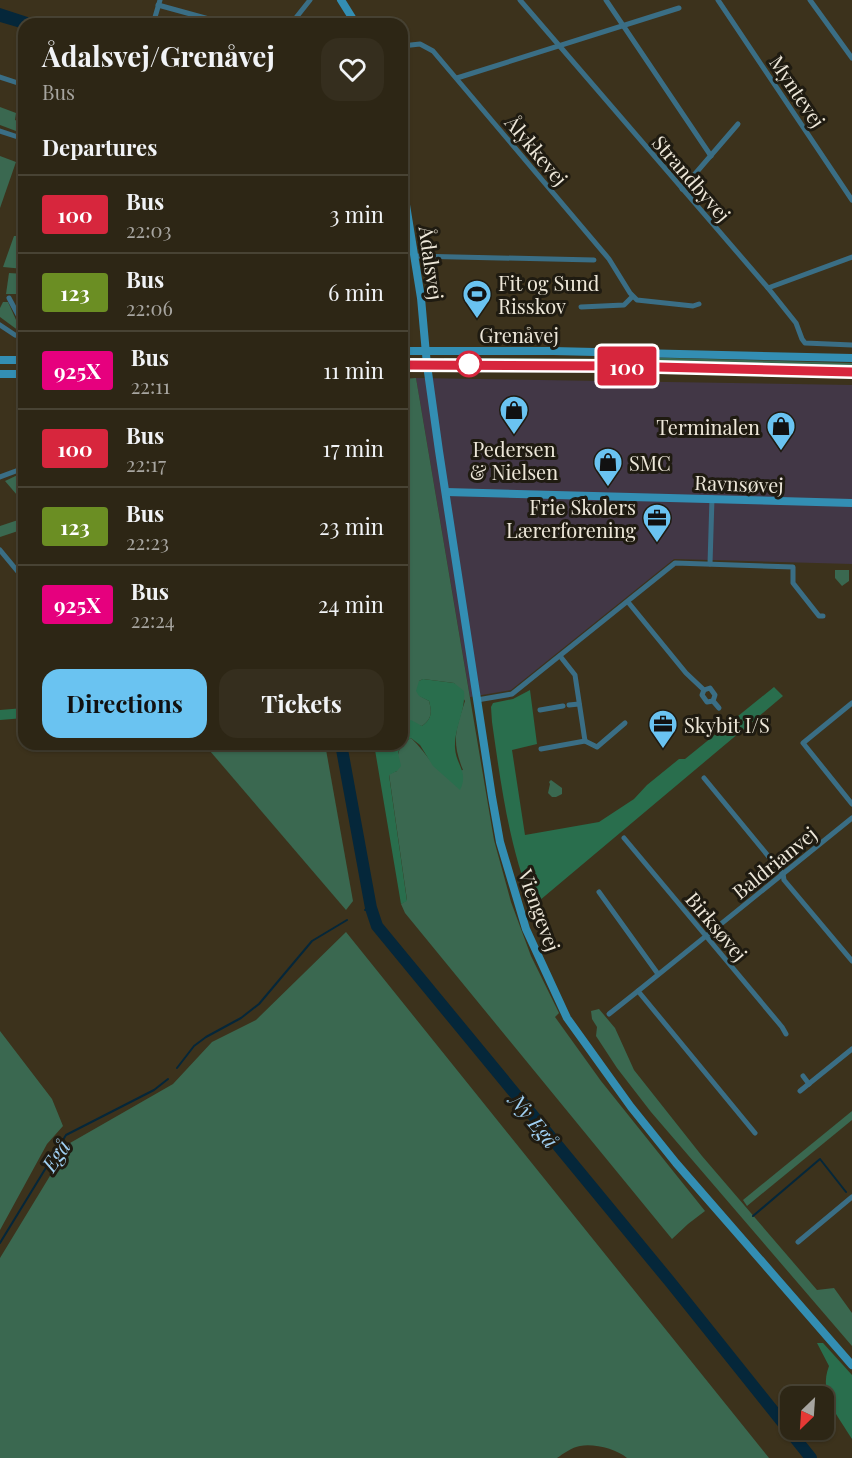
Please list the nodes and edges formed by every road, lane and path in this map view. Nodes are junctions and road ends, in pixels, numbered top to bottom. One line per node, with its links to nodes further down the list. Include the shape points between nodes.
1 (310, 0): 13 (street)
2 (341, 0): 10 (street)
3 (346, 0): 10 (street)
4 (520, 0): 17 (street, Strandbyvej)
5 (606, 0): 15 (street)
6 (718, 0): 27 (street, Myntevej)
7 (810, 0): 18 (street)
8 (159, 3): 11 (street); 12 (street)
9 (679, 8): 15 (street)
10 (349, 11): 14 (street)
11 (155, 18)
12 (208, 18)
13 (296, 18)
14 (353, 18)
15 (623, 25): 17 (street); 25 (street)
16 (408, 45): 20 (street, Ålykkevej, via 428,47)
17 (559, 45): 20 (street); 26 (street, Strandbyvej)
18 (852, 58)
19 (0, 77): 21 (street)
20 (457, 78): 33 (street, Ålykkevej, via 609,259)
21 (18, 83)
22 (738, 124): 25 (street)
23 (0, 131): 24 (street)
24 (18, 137)
25 (711, 156): 26 (street)
26 (682, 189): 32 (street, Strandbyvej)
27 (852, 200)
28 (408, 218): 29 (street, Ådalsvej)
29 (414, 256): 31 (street); 42 (street, Ådalsvej)
30 (852, 257): 32 (street)
31 (594, 260)
32 (768, 288): 40 (street, Strandbyvej, via 796,323 806,343)
33 (632, 297): 35 (street, via 646,303); 36 (street, via 624,305)
34 (9, 298): 37 (street)
35 (699, 304)
36 (581, 307)
37 (18, 315)
38 (0, 325): 39 (street)
39 (18, 336)
40 (852, 345)
41 (408, 351): 42 (street, Grenåvej)
42 (426, 351): 43 (street, Grenåvej); 47 (street, Ådalsvej)
43 (852, 358)
44 (0, 360): 45 (street)
45 (18, 360)
46 (408, 365): 47 (street, Grenåvej)
47 (427, 365): 48 (street, Grenåvej); 53 (street, Viengevej)
48 (852, 372)
49 (0, 374): 50 (street)
50 (18, 374)
51 (18, 470): 52 (street)
52 (0, 477)
53 (446, 492): 54 (street, Ravnsøvej); 63 (street, Viengevej)
54 (712, 498): 55 (street, Ravnsøvej); 58 (street)
55 (852, 503)
56 (0, 550): 57 (street)
57 (3, 558): 59 (street)
58 (710, 564): 60 (street, via 675,563); 61 (street, via 793,567 792,583)
59 (18, 573)
60 (628, 602): 62 (street); 66 (street, via 704,690 702,695 707,702 713,701)
61 (823, 616)
62 (560, 656): 63 (street, via 512,694); 65 (street, via 575,675)
63 (477, 700): 90 (street, Viengevej, via 500,842 511,883 526,928 567,1018 676,1163)
64 (852, 703): 72 (street, via 803,743)
65 (579, 704): 67 (street); 69 (street)
66 (719, 708)
67 (540, 710)
68 (626, 723): 69 (street, via 597,747)
69 (585, 741): 70 (street)
70 (541, 749)
71 (704, 777): 75 (street)
72 (852, 804)
73 (852, 818): 75 (street, Baldrianvej)
74 (624, 838): 77 (street, Birksøvej)
75 (783, 874): 77 (street, Baldrianvej); 78 (street)
76 (599, 892): 79 (street)
77 (706, 937): 79 (street, Baldrianvej); 82 (street, Birksøvej)
78 (852, 960)
79 (658, 974): 80 (street, Baldrianvej)
80 (638, 991): 81 (street, Baldrianvej); 87 (street)
81 (609, 1014)
82 (786, 1034)
83 (852, 1049): 85 (street)
84 (803, 1076): 85 (street)
85 (809, 1084): 86 (street)
86 (800, 1092)
87 (755, 1133)
88 (852, 1197): 89 (street)
89 (798, 1242)
90 (852, 1365)

